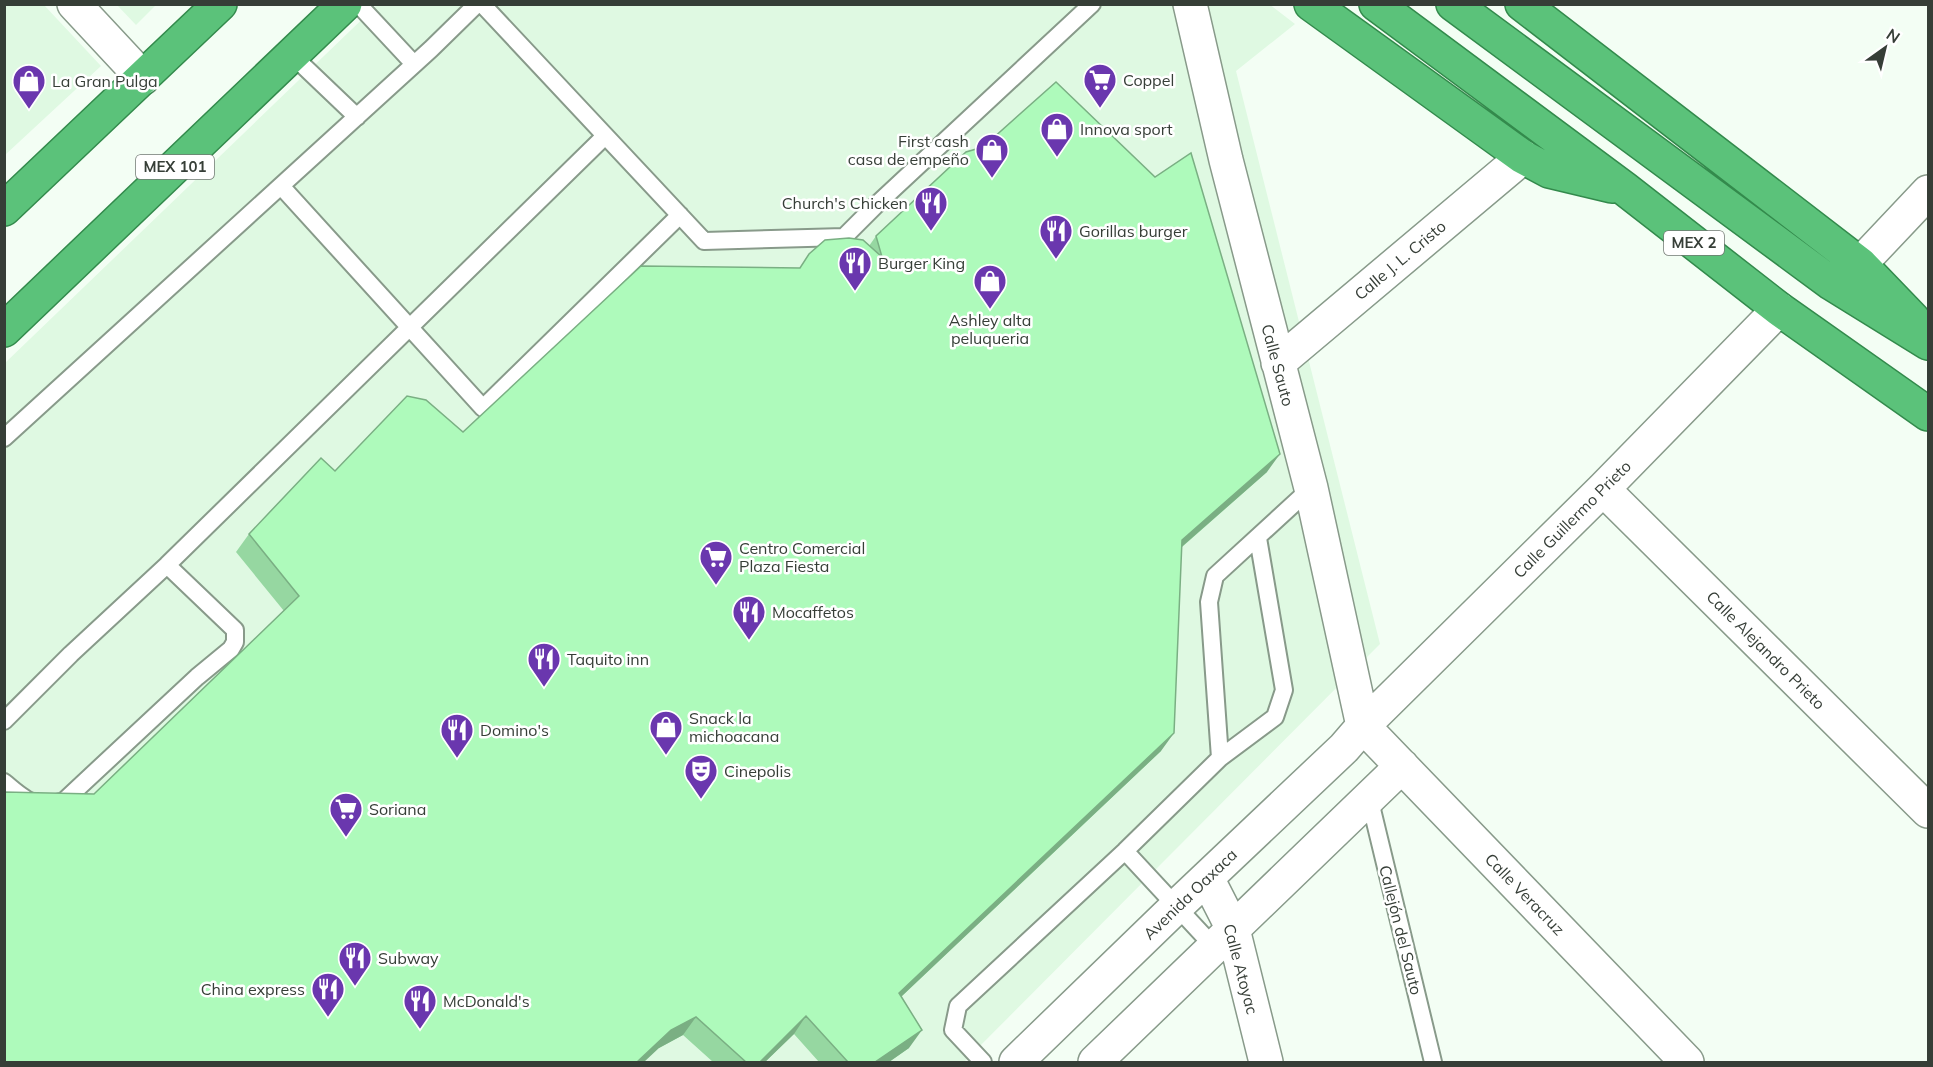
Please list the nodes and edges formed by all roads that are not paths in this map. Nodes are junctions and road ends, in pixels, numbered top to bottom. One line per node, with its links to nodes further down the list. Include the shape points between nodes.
1 (74, 4): 15 (street)
2 (220, 4): 15 (highway)
3 (345, 4): 13 (highway, MEX 101)
4 (358, 4): 14 (lane)
5 (477, 4): 14 (lane)
6 (483, 4): 17 (lane)
7 (1092, 4): 23 (lane, via 844,237 704,241)
8 (1190, 4): 30 (street, Calle Sauto)
9 (1311, 4): 18 (highway)
10 (1376, 4): 20 (highway, MEX 2)
11 (1453, 4): 29 (highway, MEX 2, via 1832,283)
12 (1522, 4): 24 (highway)
13 (292, 55): 16 (lane); 27 (highway, MEX 101)
14 (414, 64): 16 (lane)
15 (143, 78): 22 (highway)
16 (357, 117): 19 (lane)
17 (605, 136): 23 (lane); 26 (lane)
18 (1523, 157): 20 (highway, via 1548,171); 30 (street, Calle J. L. Cristo)
19 (281, 186): 26 (lane); 32 (lane)
20 (1625, 189): 25 (highway, MEX 2)
21 (1929, 192): 24 (street)
22 (4, 209)
23 (680, 215): 26 (lane, via 483,408)
24 (1860, 264): 28 (highway)
25 (1779, 309): 31 (highway, MEX 2); 34 (street, Calle Guillermo Prieto)
26 (410, 328): 36 (lane)
27 (4, 330)
28 (1929, 335)
29 (1929, 343)
30 (1278, 363): 33 (street, Calle Sauto)
31 (1929, 414)
32 (4, 438)
33 (1311, 488): 35 (lane); 38 (street, Calle Sauto)
34 (1603, 489): 38 (street, Calle Guillermo Prieto); 43 (street, Calle Alejandro Prieto)
35 (1258, 538): 39 (lane, via 1215,576 1209,602); 39 (lane, via 1284,690 1275,717)
36 (167, 565): 37 (lane); 41 (lane, via 235,630 231,649 64,801 38,805 24,800)
37 (4, 721)
38 (1363, 726): 40 (street, Calle Veracruz); 45 (street, Avenida Oaxaca)
39 (1220, 758): 44 (lane)
40 (1402, 766): 42 (street); 53 (street, Calle Veracruz)
41 (4, 782)
42 (1369, 797): 47 (street); 52 (lane, Callejón del Sauto)
43 (1929, 811)
44 (1125, 851): 46 (lane); 48 (lane, via 958,1006 953,1030)
45 (1207, 878): 46 (street, Avenida Oaxaca); 47 (street, Calle Atoyac)
46 (1176, 907): 47 (lane); 49 (street, Avenida Oaxaca)
47 (1224, 938): 50 (street); 51 (street, Calle Atoyac)
48 (982, 1062)
49 (1016, 1062)
50 (1095, 1062)
51 (1266, 1062)
52 (1433, 1062)
53 (1687, 1062)

